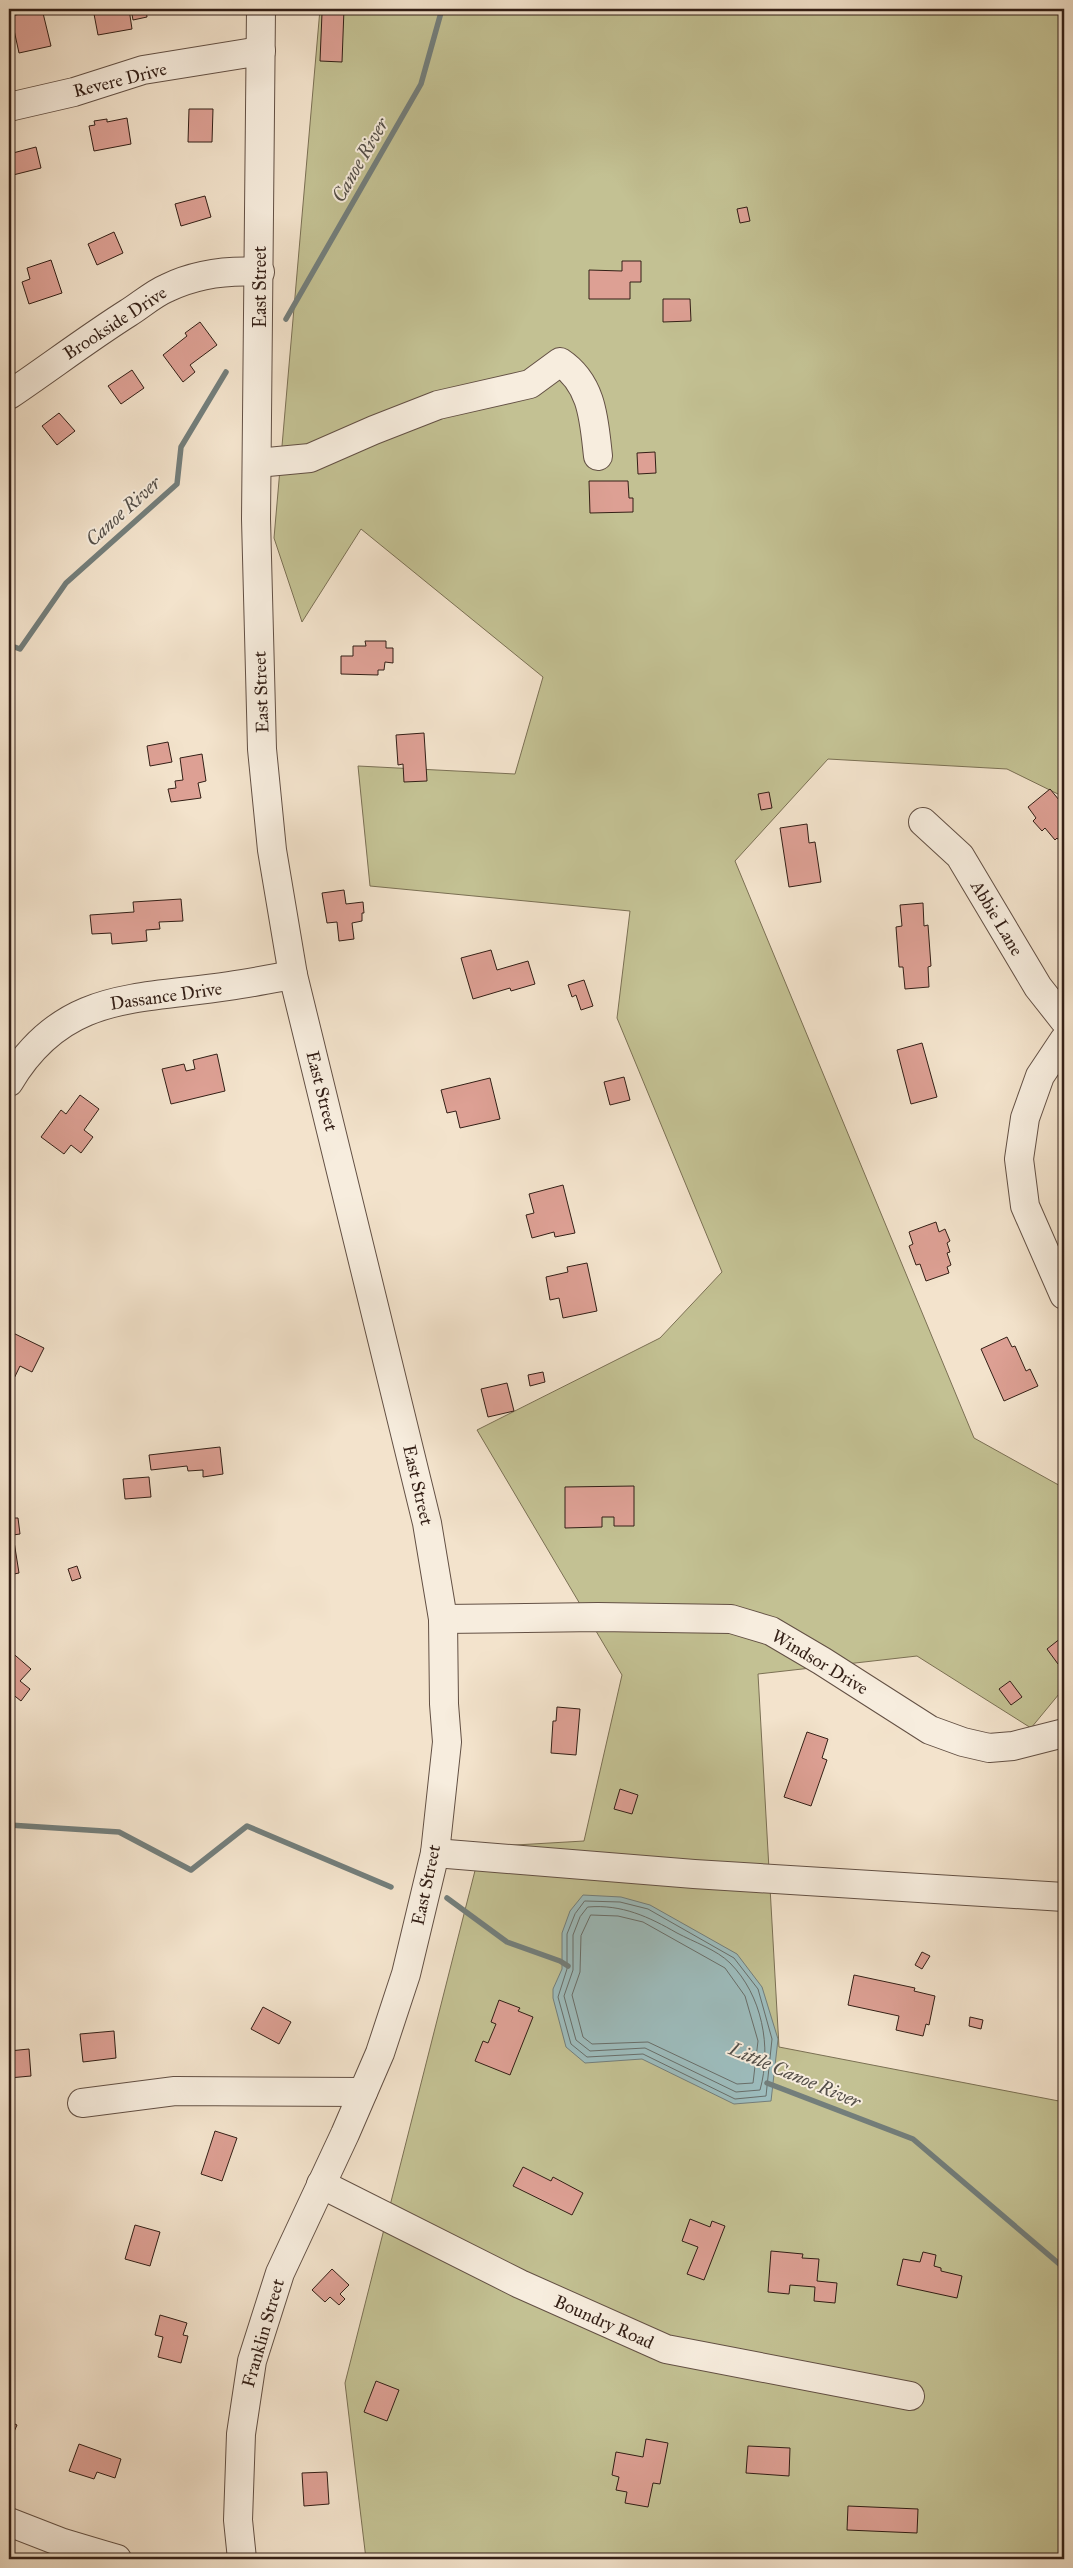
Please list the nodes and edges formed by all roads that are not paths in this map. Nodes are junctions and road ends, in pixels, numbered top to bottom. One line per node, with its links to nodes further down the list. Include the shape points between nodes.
1 (261, 9): 2 (street, East Street)
2 (261, 51): 3 (street, Revere Drive, via 143,70 74,92); 4 (street, East Street)
3 (9, 106)
4 (260, 272): 5 (street, Brookside Drive, via 230,270 166,288 70,350); 7 (street, East Street)
5 (9, 395)
6 (598, 456): 7 (street, via 592,406 574,371 560,362 530,384 438,406 310,458)
7 (257, 463): 9 (street, East Street, via 262,749 272,850)
8 (923, 822): 10 (street, Abbie Lane, via 960,856 1038,987)
9 (293, 975): 12 (street, Dassance Drive, via 131,998 85,1011 42,1040); 14 (street, East Street, via 428,1523)
10 (1064, 1020)
11 (1064, 1040): 13 (street, via 1040,1076 1025,1118 1020,1160 1025,1206)
12 (9, 1082)
13 (1064, 1295)
14 (443, 1619): 15 (street, Windsor Drive, via 731,1619 779,1636 930,1730 963,1742 989,1748 1013,1746); 16 (street, East Street, via 447,1742)
15 (1064, 1733)
16 (435, 1853): 17 (street, via 694,1874); 18 (street, East Street, via 406,1974 380,2053)
17 (1064, 1897)
18 (363, 2092): 19 (street, via 175,2091); 20 (street, East Street)
19 (82, 2103)
20 (338, 2148): 21 (street, Franklin Street)
21 (320, 2184): 22 (street, Boundry Road, via 520,2284 666,2349); 25 (street, Franklin Street, via 280,2273 252,2361 240,2434 238,2520)
22 (910, 2396)
23 (9, 2522): 24 (street)
24 (117, 2559)
25 (242, 2559)

